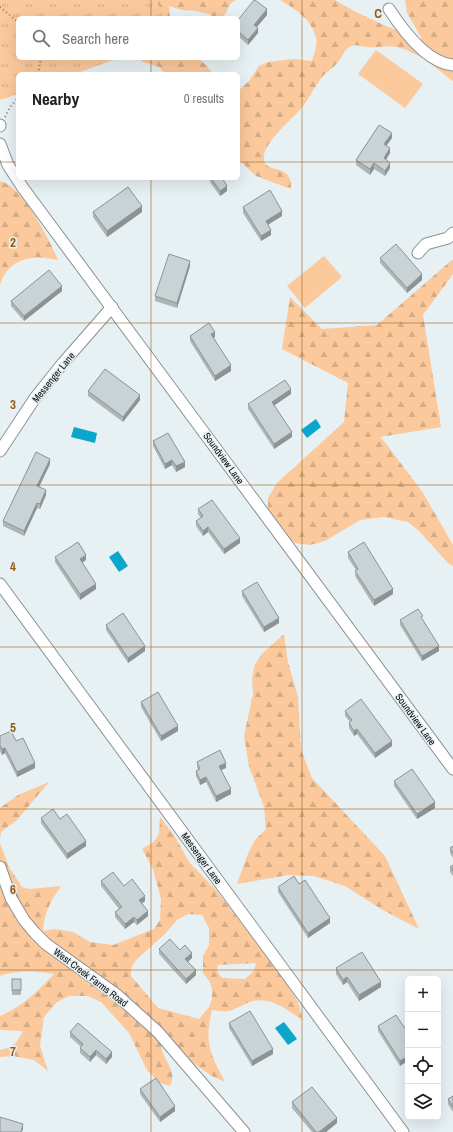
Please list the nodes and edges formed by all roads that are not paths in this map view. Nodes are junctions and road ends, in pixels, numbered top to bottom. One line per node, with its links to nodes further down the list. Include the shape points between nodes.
1 (389, 9): 2 (street, via 402,29 419,46 439,62)
2 (453, 65)
3 (0, 144): 4 (street, Soundview Lane)
4 (16, 177)
5 (18, 180): 8 (street, Soundview Lane)
6 (453, 233): 7 (street, via 448,238 426,244)
7 (418, 253)
8 (112, 307): 9 (street, Messenger Lane, via 35,398); 11 (street, Soundview Lane)
9 (0, 451)
10 (0, 584): 14 (street, Messenger Lane)
11 (453, 769)
12 (0, 867): 13 (street, West Creek Farms Road, via 11,898 35,933 46,944 117,995 158,1032)
13 (244, 1132)
14 (403, 1132)

